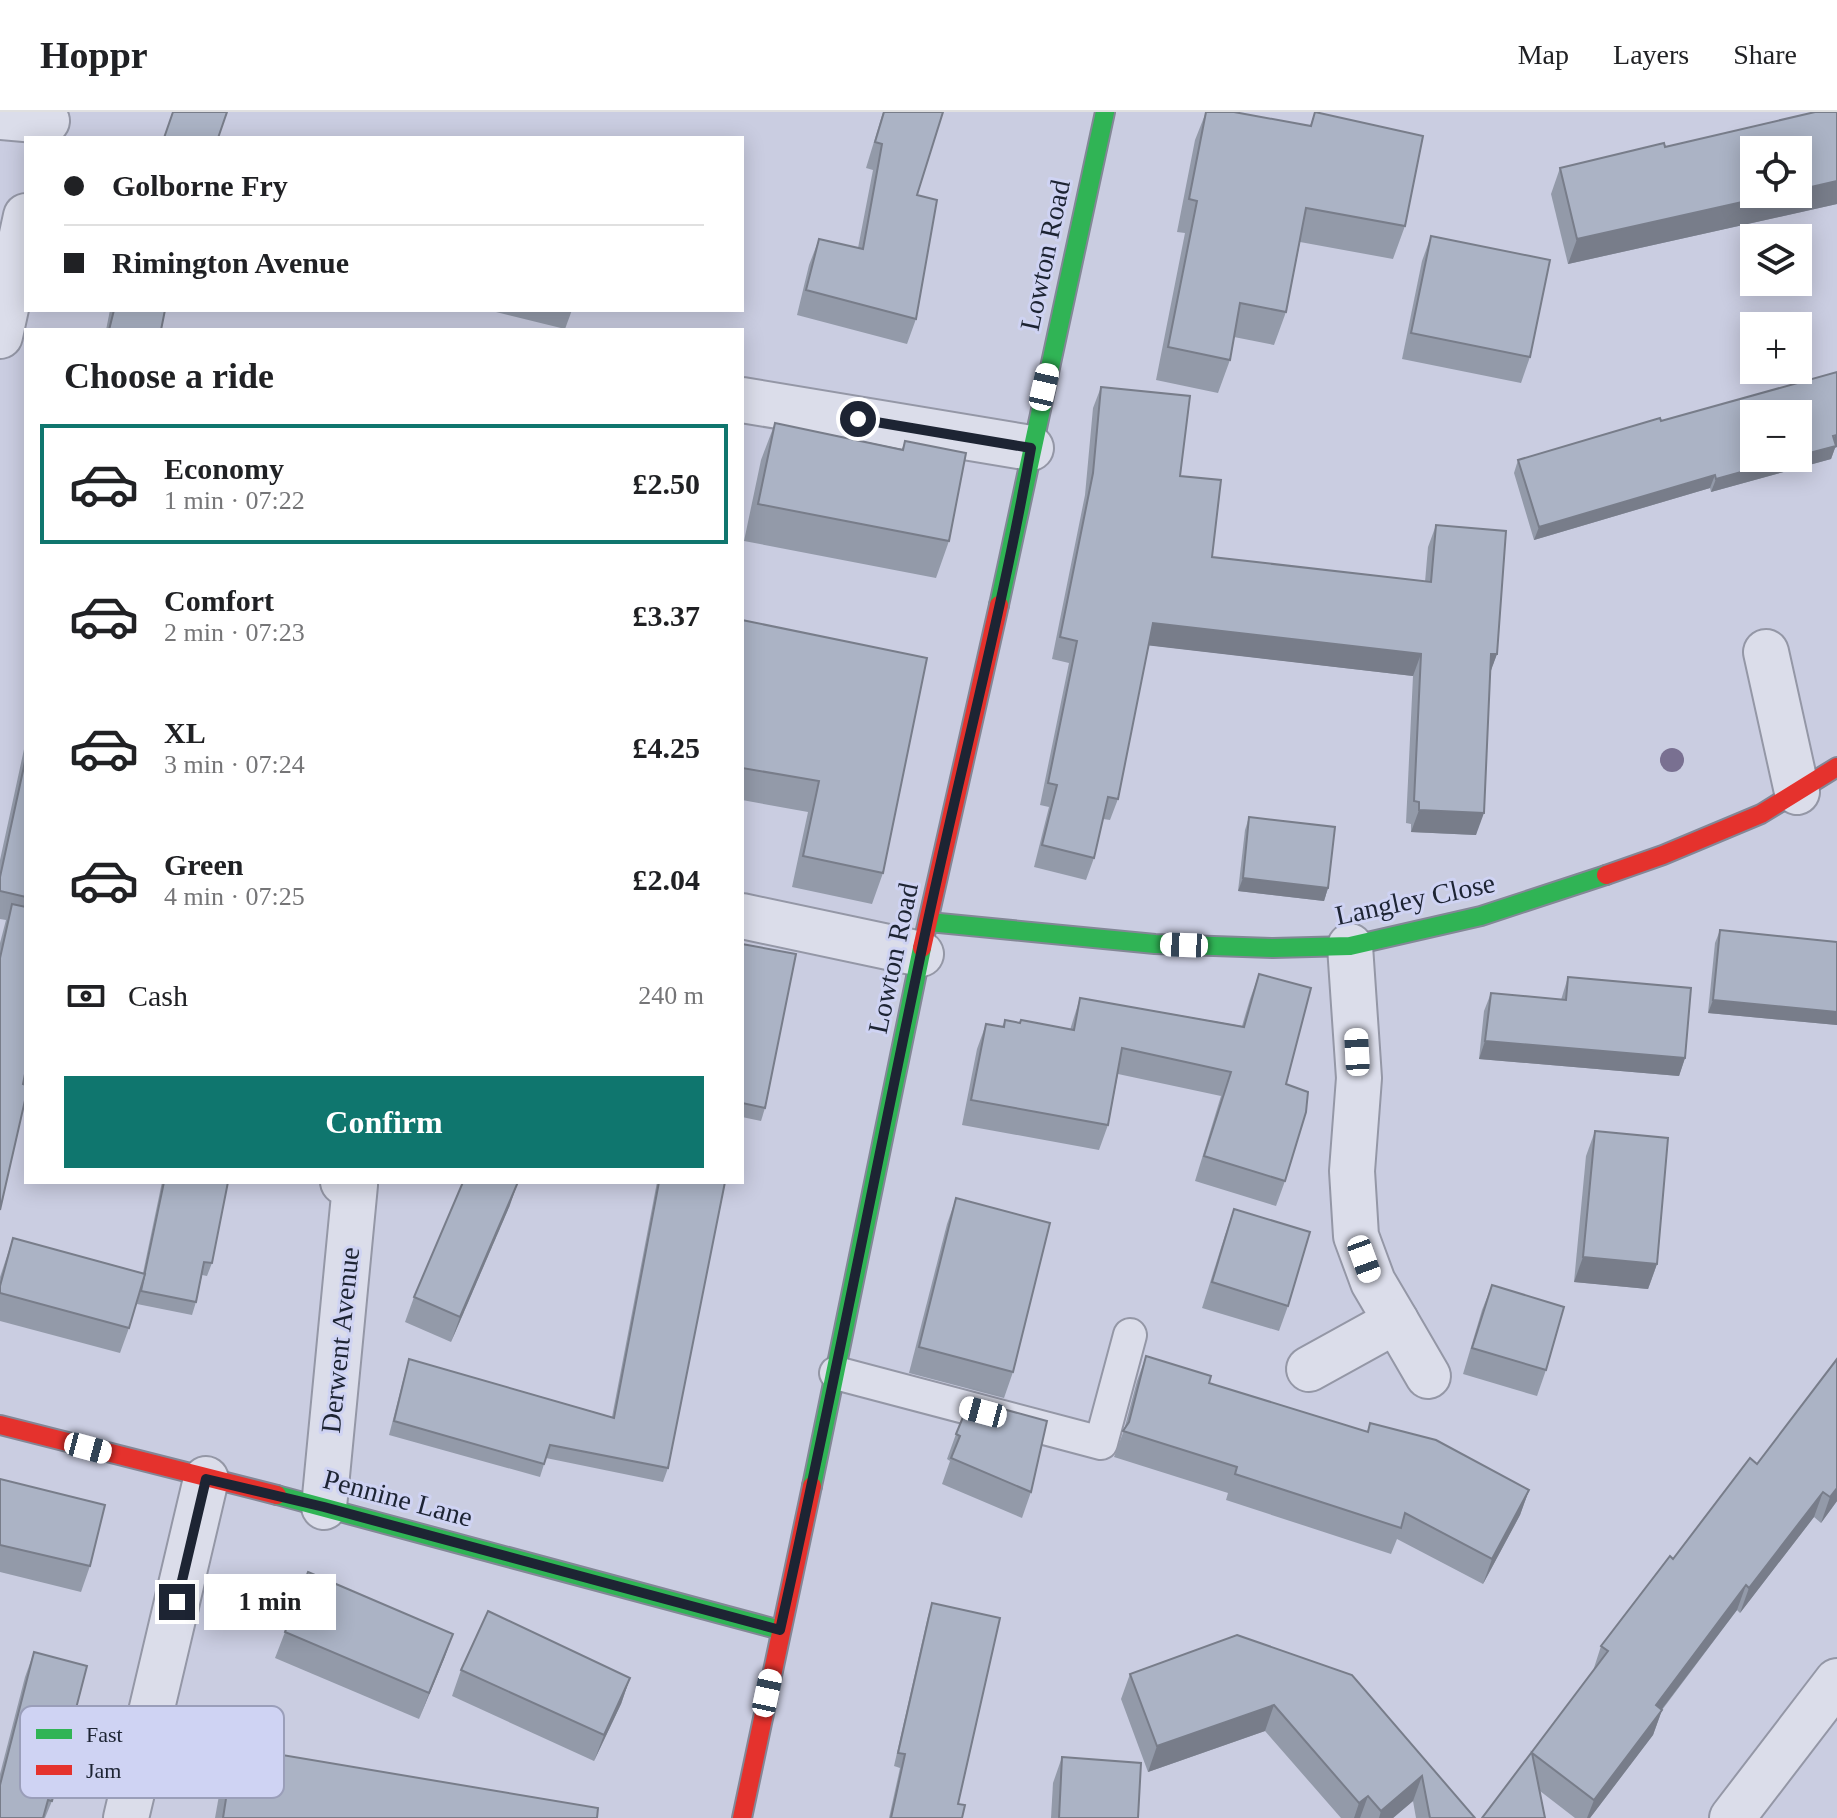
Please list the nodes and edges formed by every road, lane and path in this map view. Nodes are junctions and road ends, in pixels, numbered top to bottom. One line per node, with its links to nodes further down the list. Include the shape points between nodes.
1 (1105, 112): 7 (street, Lowton Road)
2 (0, 117): 3 (street)
3 (46, 124)
4 (24, 225): 5 (street)
5 (0, 336)
6 (744, 400): 7 (street)
7 (1031, 448): 12 (street, Lowton Road)
8 (1766, 652): 10 (street)
9 (1837, 767): 10 (street, Langley Close)
10 (1797, 792): 13 (street, Langley Close, via 1761,814 1572,887 1481,916)
11 (744, 916): 12 (street)
12 (925, 938): 13 (street, Langley Close); 18 (street, Lowton Road)
13 (1350, 946): 15 (street, via 1359,1078 1352,1171 1356,1236 1373,1282)
14 (351, 1184): 22 (street, Derwent Avenue, via 355,1185)
15 (1396, 1321): 17 (street); 19 (street)
16 (1130, 1335): 18 (lane, via 1101,1443)
17 (1309, 1369)
18 (836, 1373): 23 (street, Lowton Road)
19 (1428, 1376)
20 (0, 1425): 21 (street, Pennine Lane)
21 (206, 1479): 22 (street, Pennine Lane); 25 (street)
22 (324, 1507): 23 (street, Pennine Lane)
23 (780, 1630): 28 (street, Lowton Road)
24 (1837, 1681): 29 (street)
25 (152, 1706)
26 (131, 1798): 27 (street)
27 (126, 1818)
28 (742, 1818)
29 (1732, 1818)

